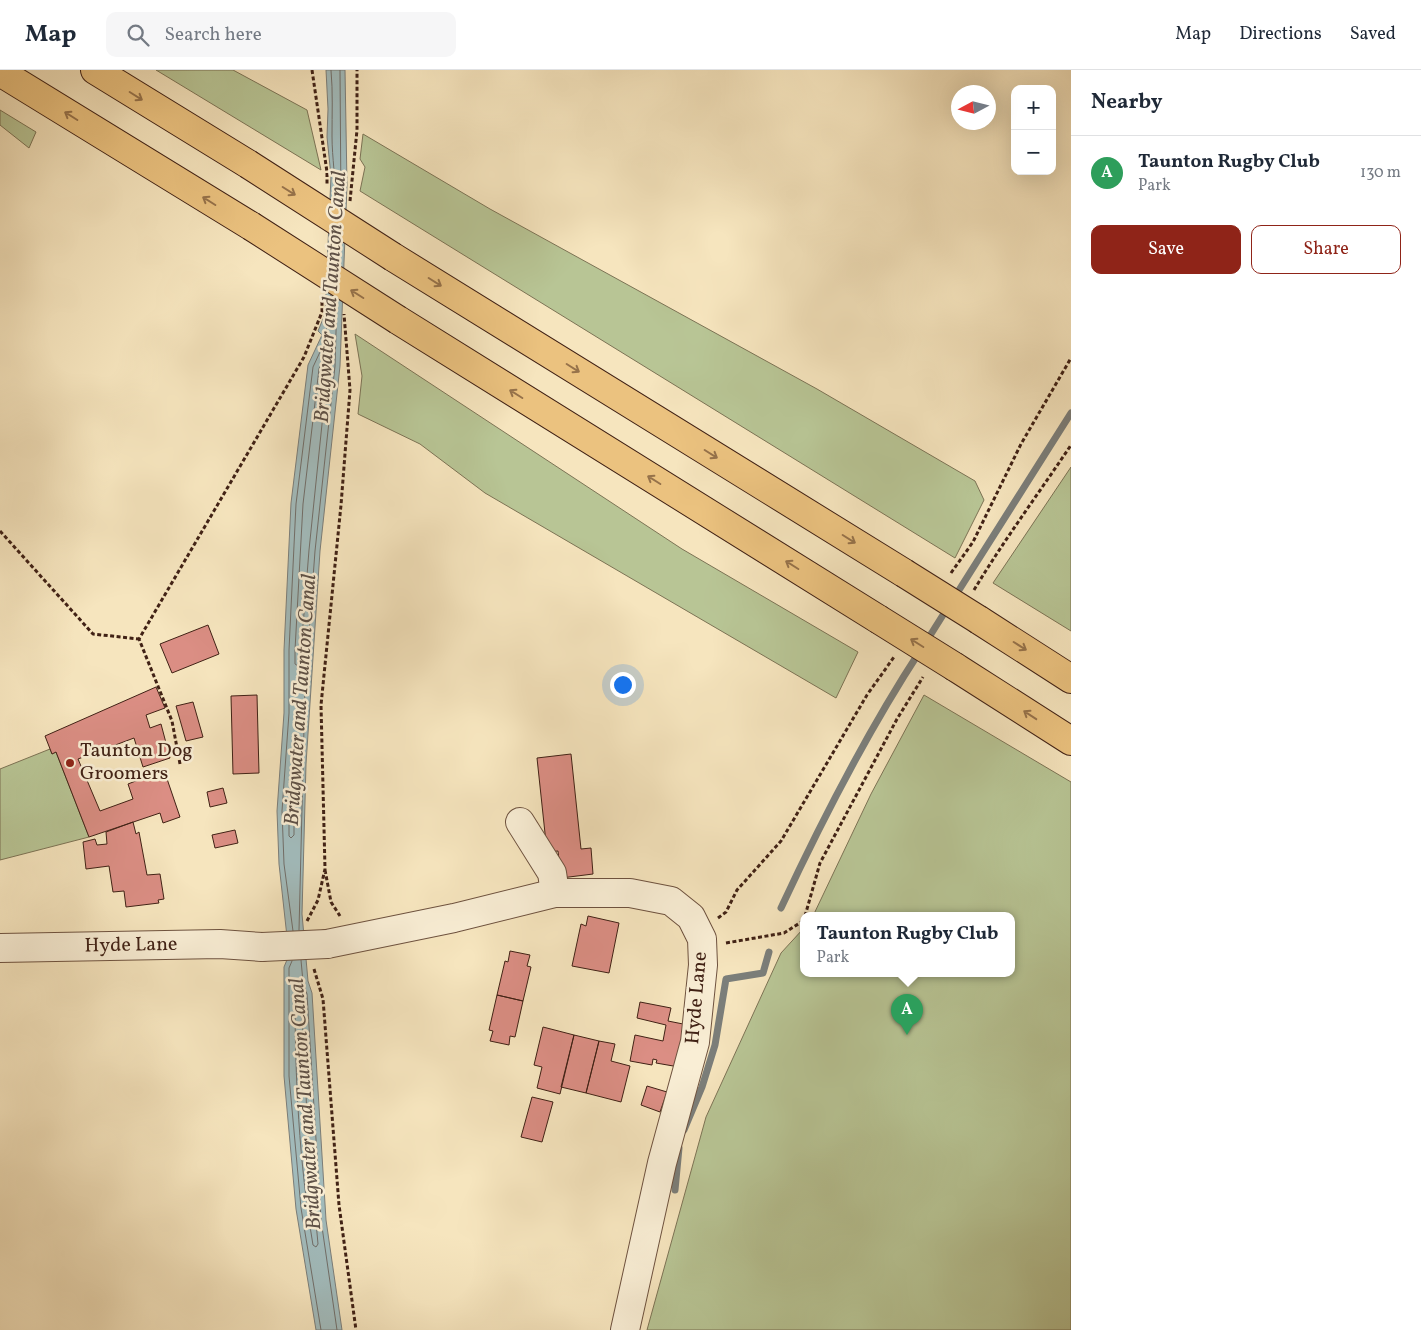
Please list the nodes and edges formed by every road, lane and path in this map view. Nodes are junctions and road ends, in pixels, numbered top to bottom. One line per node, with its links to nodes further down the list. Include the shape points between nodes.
1 (95, 70): 11 (highway, one-way to 11, bridge)
2 (312, 70): 5 (path, via 327,172)
3 (357, 70): 6 (path, via 357,130)
4 (0, 72): 12 (highway, one-way to 4, bridge)
5 (326, 192)
6 (350, 205)
7 (322, 292): 10 (path, via 322,312 304,357)
8 (345, 308): 16 (path, via 350,390 321,705)
9 (0, 531): 10 (path, via 93,634)
10 (139, 639): 13 (path, via 172,721)
11 (1071, 679)
12 (1071, 741)
13 (180, 764)
14 (520, 822): 17 (street, via 552,873)
15 (820, 863): 18 (path)
16 (325, 868): 20 (path, via 318,900 308,920); 20 (path, via 331,902 341,918)
17 (555, 894): 20 (street, Hyde Lane); 22 (street, Hyde Lane, via 630,893 671,901 691,917 702,939)
18 (806, 912)
19 (800, 923): 22 (path, via 784,933)
20 (322, 944): 21 (street, Hyde Lane, bridge); 23 (path, via 323,999 339,1205)
21 (0, 948)
22 (702, 949): 24 (street, Hyde Lane, via 695,1042 662,1162)
23 (356, 1330)
24 (625, 1330)

